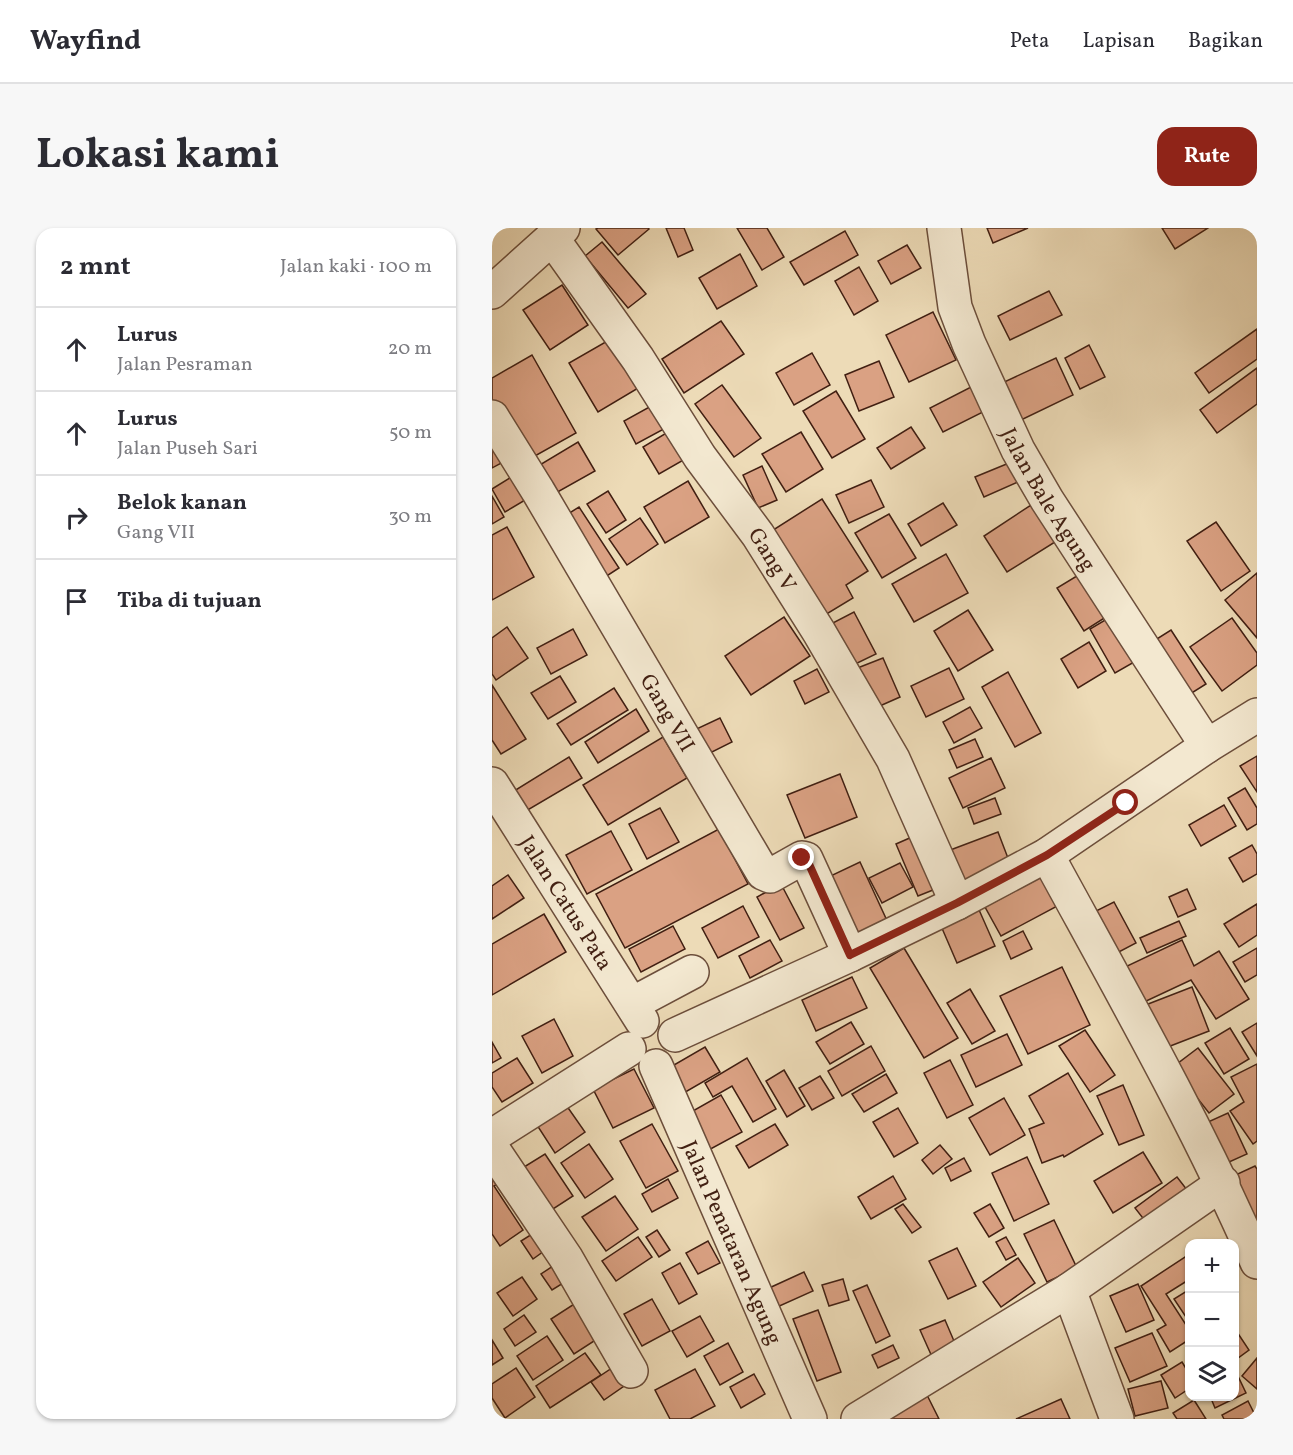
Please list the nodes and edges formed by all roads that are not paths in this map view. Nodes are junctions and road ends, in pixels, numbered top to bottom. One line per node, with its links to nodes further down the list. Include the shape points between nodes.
1 (944, 228): 6 (street, Jalan Bale Agung, via 958,316 1018,450)
2 (557, 233): 3 (street); 9 (street, Gang V, via 700,457 758,535 819,632 893,759)
3 (492, 292)
4 (492, 417): 10 (street, Gang VII, via 763,873 770,876 806,859)
5 (1257, 715): 6 (street)
6 (1208, 746): 8 (street)
7 (492, 784): 12 (street, Jalan Catus Pata)
8 (1047, 855): 9 (street); 17 (street)
9 (957, 903): 10 (street)
10 (850, 955): 13 (street)
11 (692, 972): 12 (street)
12 (634, 1025): 13 (street, via 652,1019 662,1021); 14 (street, via 634,1059); 15 (street)
13 (675, 1035): 14 (street, via 675,1049 668,1061)
14 (656, 1066): 21 (street, Jalan Penataran Agung)
15 (492, 1136)
16 (492, 1148): 20 (street, via 566,1258)
17 (1223, 1184): 18 (street); 19 (street)
18 (1257, 1262)
19 (1069, 1290): 22 (street); 23 (street)
20 (632, 1371)
21 (810, 1419)
22 (858, 1419)
23 (1116, 1419)

